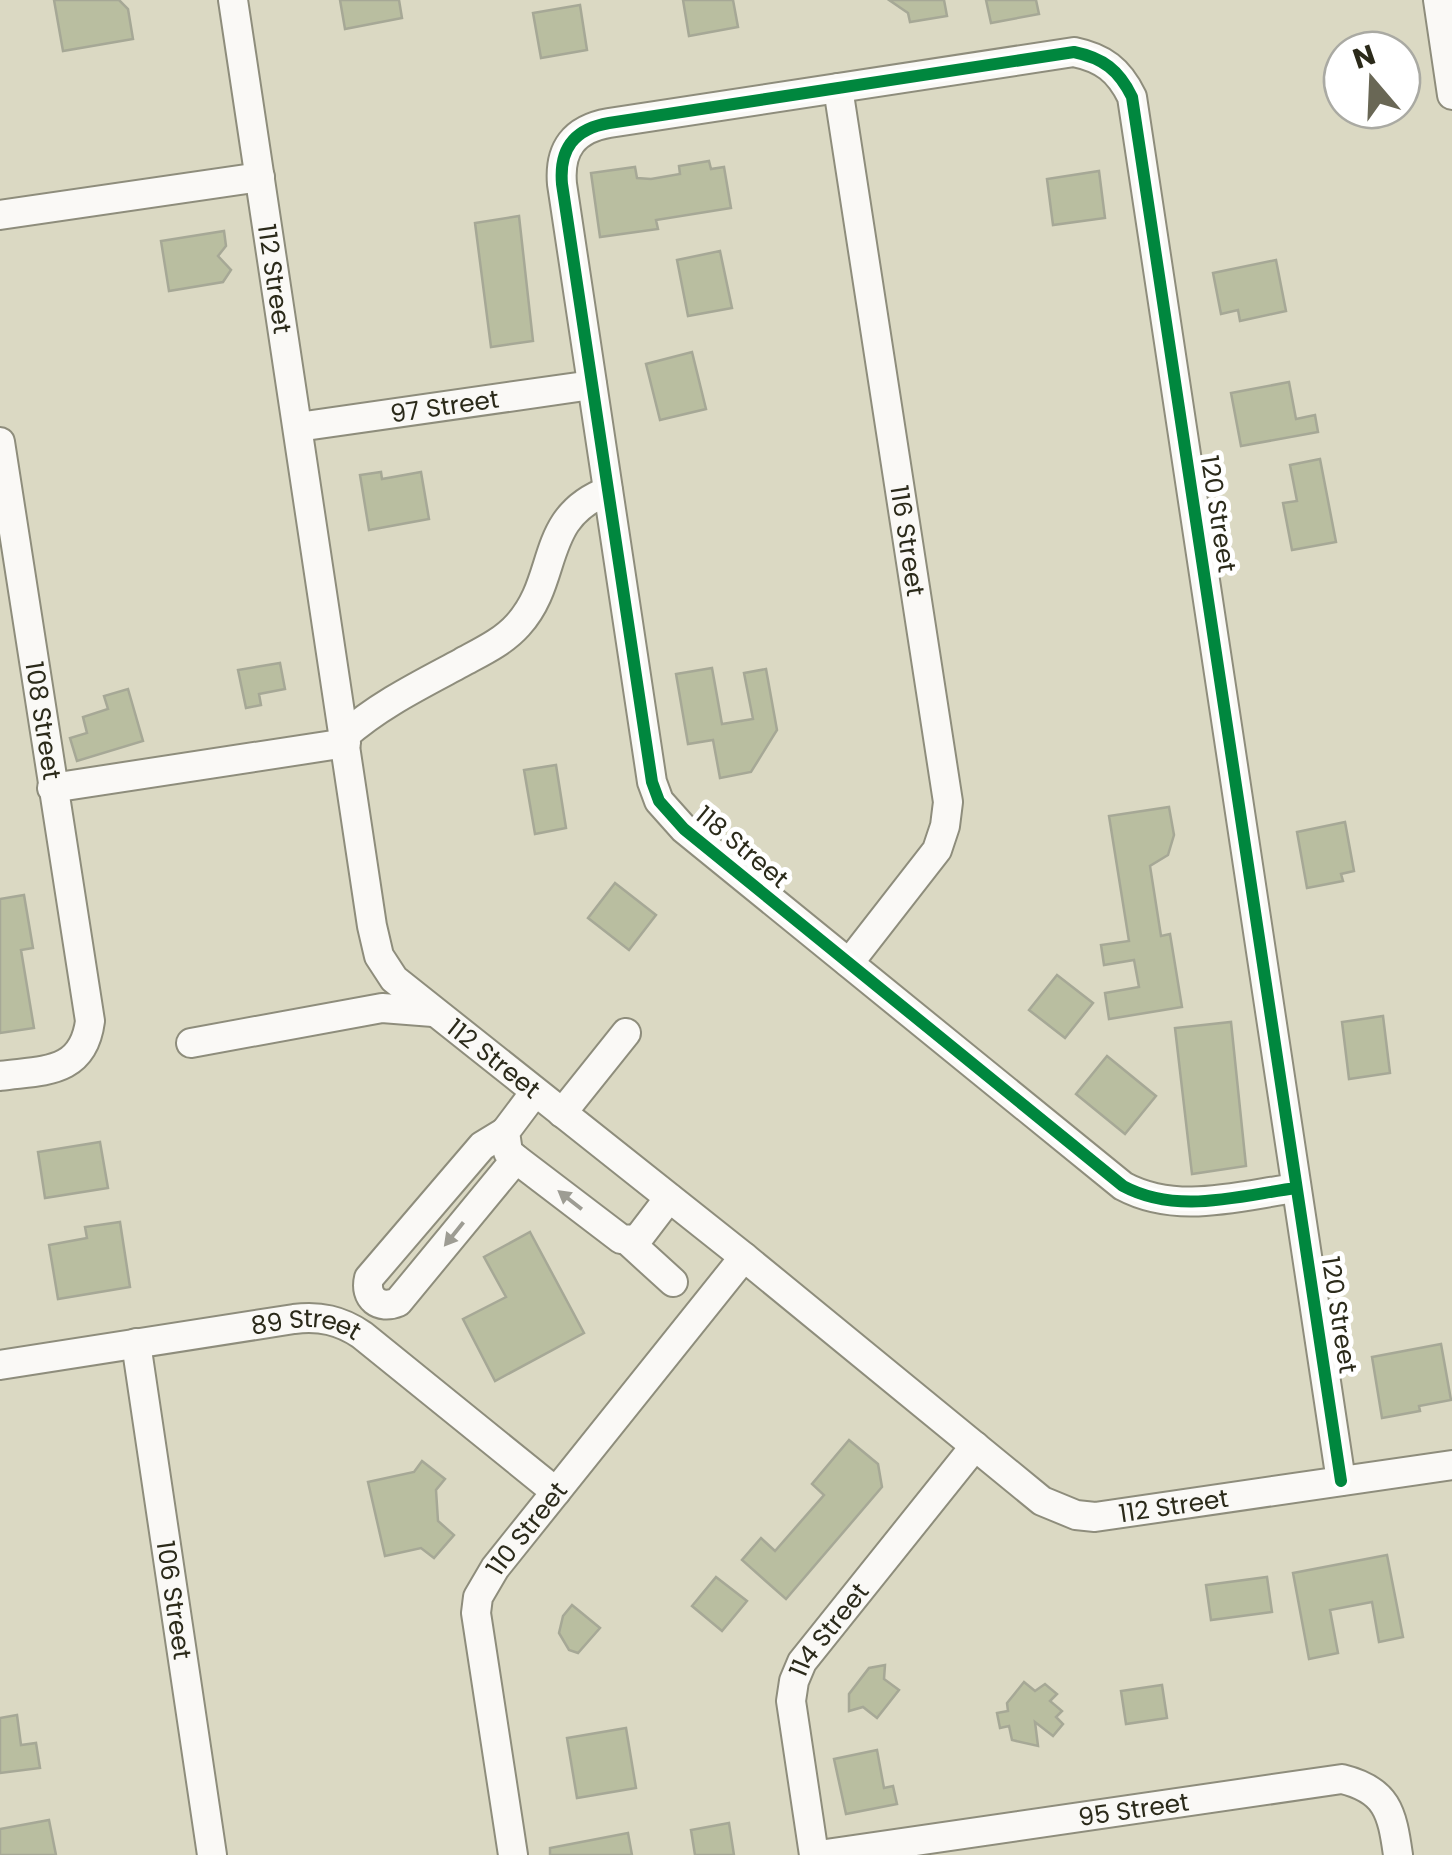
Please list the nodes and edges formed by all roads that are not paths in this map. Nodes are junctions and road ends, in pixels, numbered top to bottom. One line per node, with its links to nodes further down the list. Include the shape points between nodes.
1 (233, 0): 6 (street, 112 Street)
2 (1438, 0): 4 (street)
3 (838, 88): 5 (street, 120 Street); 15 (street, 116 Street, via 948,802 937,850); 25 (street, 120 Street, via 1074,52 1110,66 1132,96)
4 (1452, 95)
5 (609, 123): 8 (street, 118 Street, via 576,135 560,166)
6 (260, 177): 7 (street); 9 (street, 112 Street)
7 (0, 214)
8 (592, 385): 9 (street, 97 Street); 11 (street, 118 Street)
9 (298, 427): 12 (street, 112 Street)
10 (0, 442): 13 (street, 108 Street)
11 (608, 491): 12 (street, via 565,520 530,609 506,636 385,704); 15 (street, 118 Street, via 659,800 684,829)
12 (345, 740): 13 (street); 14 (street, 112 Street)
13 (52, 788): 20 (street, 108 Street, via 88,1032 78,1053 60,1066)
14 (380, 956): 16 (street, via 375,985); 17 (street, 112 Street, via 394,979)
15 (849, 964): 25 (street, 118 Street, via 1122,1186 1178,1203)
16 (357, 1011): 17 (street); 19 (street)
17 (433, 1012): 21 (street, 112 Street)
18 (626, 1033): 22 (street)
19 (191, 1043)
20 (0, 1076)
21 (536, 1092): 22 (street, 112 Street); 23 (street)
22 (562, 1113): 26 (street, 112 Street)
23 (505, 1132): 24 (street); 24 (street, one-way to 23, via 398,1302 374,1301 367,1286 374,1271 482,1146)
24 (516, 1159): 27 (street, one-way to 24)
25 (1296, 1188): 34 (street, 120 Street)
26 (669, 1198): 27 (street, via 640,1236); 28 (street, 112 Street)
27 (628, 1241): 29 (street)
28 (744, 1258): 32 (street, 112 Street); 35 (street, 110 Street)
29 (673, 1282)
30 (136, 1343): 31 (street, 89 Street); 35 (street, 89 Street, via 309,1317 339,1322); 36 (street, 106 Street)
31 (0, 1365)
32 (974, 1446): 34 (street, 112 Street, via 1042,1501 1095,1517); 38 (street, 114 Street, via 808,1654 794,1681 792,1711)
33 (1452, 1465): 34 (street, 112 Street)
34 (1341, 1481)
35 (556, 1492): 37 (street, 110 Street, via 485,1581 476,1613)
36 (212, 1855)
37 (513, 1855)
38 (816, 1855): 39 (street, 95 Street, via 1342,1778 1380,1797 1392,1815)
39 (1398, 1855)

